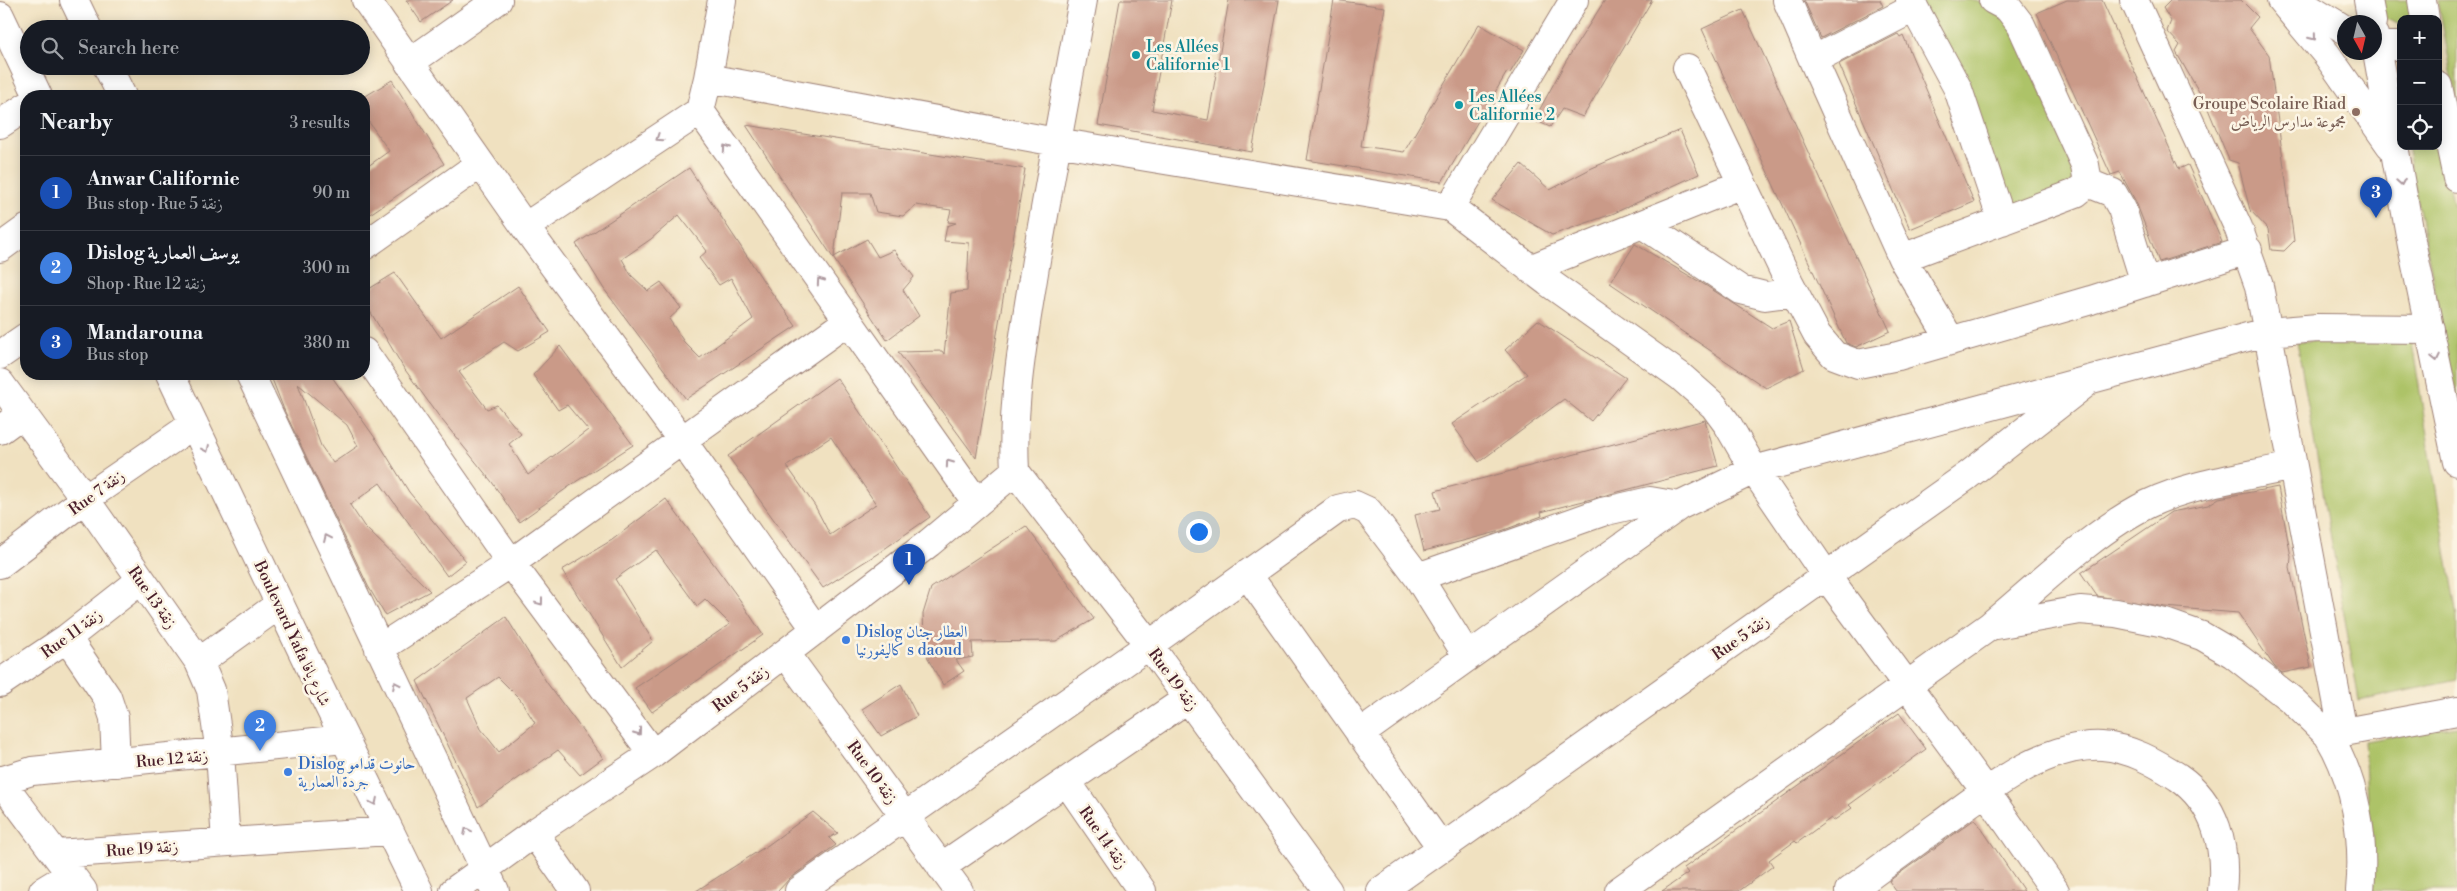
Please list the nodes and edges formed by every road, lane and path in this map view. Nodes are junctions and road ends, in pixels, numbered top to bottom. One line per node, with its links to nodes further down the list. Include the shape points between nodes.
1 (74, 0): 18 (street)
2 (366, 0): 23 (street)
3 (498, 0): 23 (street)
4 (722, 0): 27 (street)
5 (1083, 0): 34 (street)
6 (1574, 0): 40 (street)
7 (1787, 0): 22 (street)
8 (1993, 0): 38 (street, via 2008,8 2021,25 2085,165)
9 (2134, 0): 47 (street)
10 (2281, 0): 35 (street, one-way to 35, via 2327,55)
11 (2297, 0): 19 (street)
12 (2368, 0): 15 (street)
13 (2422, 0): 16 (street)
14 (1912, 4): 22 (street); 41 (street, via 1958,89)
15 (2373, 15)
16 (2425, 15)
17 (0, 16): 21 (street)
18 (84, 20)
19 (2337, 25)
20 (2382, 54): 35 (street)
21 (20, 58)
22 (1813, 60): 48 (street)
23 (409, 63): 36 (street)
24 (1687, 68): 39 (street)
25 (28, 75): 28 (street)
26 (112, 75): 29 (street)
27 (708, 78): 32 (street); 34 (street)
28 (35, 90)
29 (119, 90)
30 (2442, 105): 37 (street)
31 (20, 111): 33 (street)
32 (700, 111): 43 (street, one-way to 43); 52 (street, one-way to 32)
33 (0, 124)
34 (1056, 142): 40 (street); 70 (street, via 1019,366)
35 (2395, 153): 53 (street, one-way to 53)
36 (480, 164): 43 (street); 45 (street)
37 (2457, 178)
38 (2088, 183): 41 (street, via 2076,193); 50 (street, via 2114,193)
39 (1742, 184): 42 (street); 51 (street)
40 (1450, 207): 49 (street)
41 (2002, 221): 48 (street)
42 (1642, 224): 49 (street); 51 (street, via 1741,290 1766,296)
43 (525, 227): 66 (street)
44 (20, 233): 46 (street)
45 (370, 242)
46 (0, 248)
47 (2248, 250): 50 (street); 54 (street, via 2259,286)
48 (1902, 258): 56 (street)
49 (1530, 268): 69 (street, via 1680,376 1714,406)
50 (2146, 283): 56 (street)
51 (1794, 292): 56 (street, via 1817,335 1834,355 1858,364)
52 (848, 321): 66 (street); 72 (street, one-way to 52)
53 (2430, 329): 54 (street, via 2318,328); 67 (street, one-way to 67)
54 (2266, 332): 59 (street); 68 (street)
55 (20, 341): 57 (street)
56 (1951, 341)
57 (0, 355)
58 (370, 361): 74 (street)
59 (2094, 377): 69 (street); 78 (street, Rue 5 زنقة, via 1967,476)
60 (179, 380): 64 (street, Boulevard Yafa شارع يافا)
61 (253, 380): 85 (street, one-way to 61)
62 (0, 383): 63 (street, Rue 13 زنقة)
63 (22, 414): 65 (street); 71 (street, Rue 13 زنقة)
64 (194, 424): 71 (street, Rue 7 زنقة); 80 (street, Boulevard Yafa شارع يافا, one-way to 80)
65 (0, 430)
66 (680, 439): 74 (street); 82 (street)
67 (2457, 462)
68 (2292, 466): 81 (street, via 2193,489 2149,504 2121,519); 93 (street)
69 (1754, 470): 73 (street); 78 (street)
70 (1015, 471): 72 (street, Rue 5 زنقة); 84 (street, Rue 19 زنقة)
71 (85, 499): 75 (street, Rue 7 زنقة); 79 (street, Rue 13 زنقة)
72 (977, 503): 82 (street, Rue 5 زنقة)
73 (1679, 506): 77 (street, via 1650,501 1602,512); 87 (street)
74 (511, 563): 85 (street); 97 (street, one-way to 97)
75 (0, 564)
76 (1247, 574): 77 (street, via 1338,509 1355,505 1368,510); 84 (street); 94 (street)
77 (1418, 577): 87 (street)
78 (1827, 577): 90 (street); 106 (street, Rue 5 زنقة)
79 (141, 580): 83 (street, Rue 11 زنقة); 88 (street, Rue 13 زنقة)
80 (280, 604): 88 (street); 95 (street, Boulevard Yafa شارع يافا)
81 (1990, 626): 90 (street); 93 (street, via 2080,610 2165,623 2202,636 2233,654)
82 (816, 630): 86 (street, Rue 5 زنقة)
83 (67, 638): 89 (street, Rue 11 زنقة); 98 (street, via 107,697 114,718)
84 (1149, 645): 91 (street, Rue 19 زنقة); 102 (street)
85 (379, 649): 109 (street, one-way to 85)
86 (786, 654): 97 (street, Rue 5 زنقة); 102 (street, Rue 10 زنقة)
87 (1468, 657): 94 (street)
88 (199, 662): 96 (street, Rue 13 زنقة, via 211,690)
89 (0, 683)
90 (1905, 685): 101 (street); 119 (street)
91 (1187, 698): 100 (street); 117 (street, Rue 19 زنقة)
92 (2457, 711): 93 (street)
93 (2335, 733): 123 (street, via 2350,780 2360,850)
94 (1360, 734): 106 (street)
95 (344, 739): 96 (street, Rue 12 زنقة); 103 (street, Boulevard Yafa شارع يافا, one-way to 103)
96 (220, 753): 98 (street, Rue 12 زنقة); 105 (street, Rue 13 زنقة)
97 (653, 754): 104 (street, Rue 5 زنقة)
98 (116, 763): 99 (street, Rue 12 زنقة, via 32,771)
99 (0, 781): 108 (street)
100 (1067, 782): 107 (street); 116 (street, Rue 14 زنقة)
101 (1986, 792): 120 (street); 121 (street); 122 (street, via 2014,772 2078,748 2101,746 2145,757 2183,781 2209,809 2220,836 2224,867)
102 (905, 816): 107 (street, Rue 10 زنقة); 110 (street)
103 (388, 831): 105 (street, Rue 19 زنقة); 112 (street, Boulevard Yafa شارع يافا)
104 (534, 833): 109 (street, Rue 5 زنقة); 114 (street)
105 (226, 842): 108 (street, Rue 19 زنقة)
106 (1441, 847): 118 (street, Rue 5 زنقة)
107 (941, 867): 115 (street, Rue 10 زنقة)
108 (70, 873): 111 (street)
109 (490, 880): 113 (street, Rue 5 زنقة)
110 (803, 890)
111 (43, 891)
112 (419, 891)
113 (454, 891)
114 (575, 891)
115 (959, 891)
116 (1142, 891)
117 (1328, 891)
118 (1381, 891)
119 (1618, 891)
120 (1849, 891)
121 (2055, 891)
122 (2222, 891)
123 (2360, 891)

